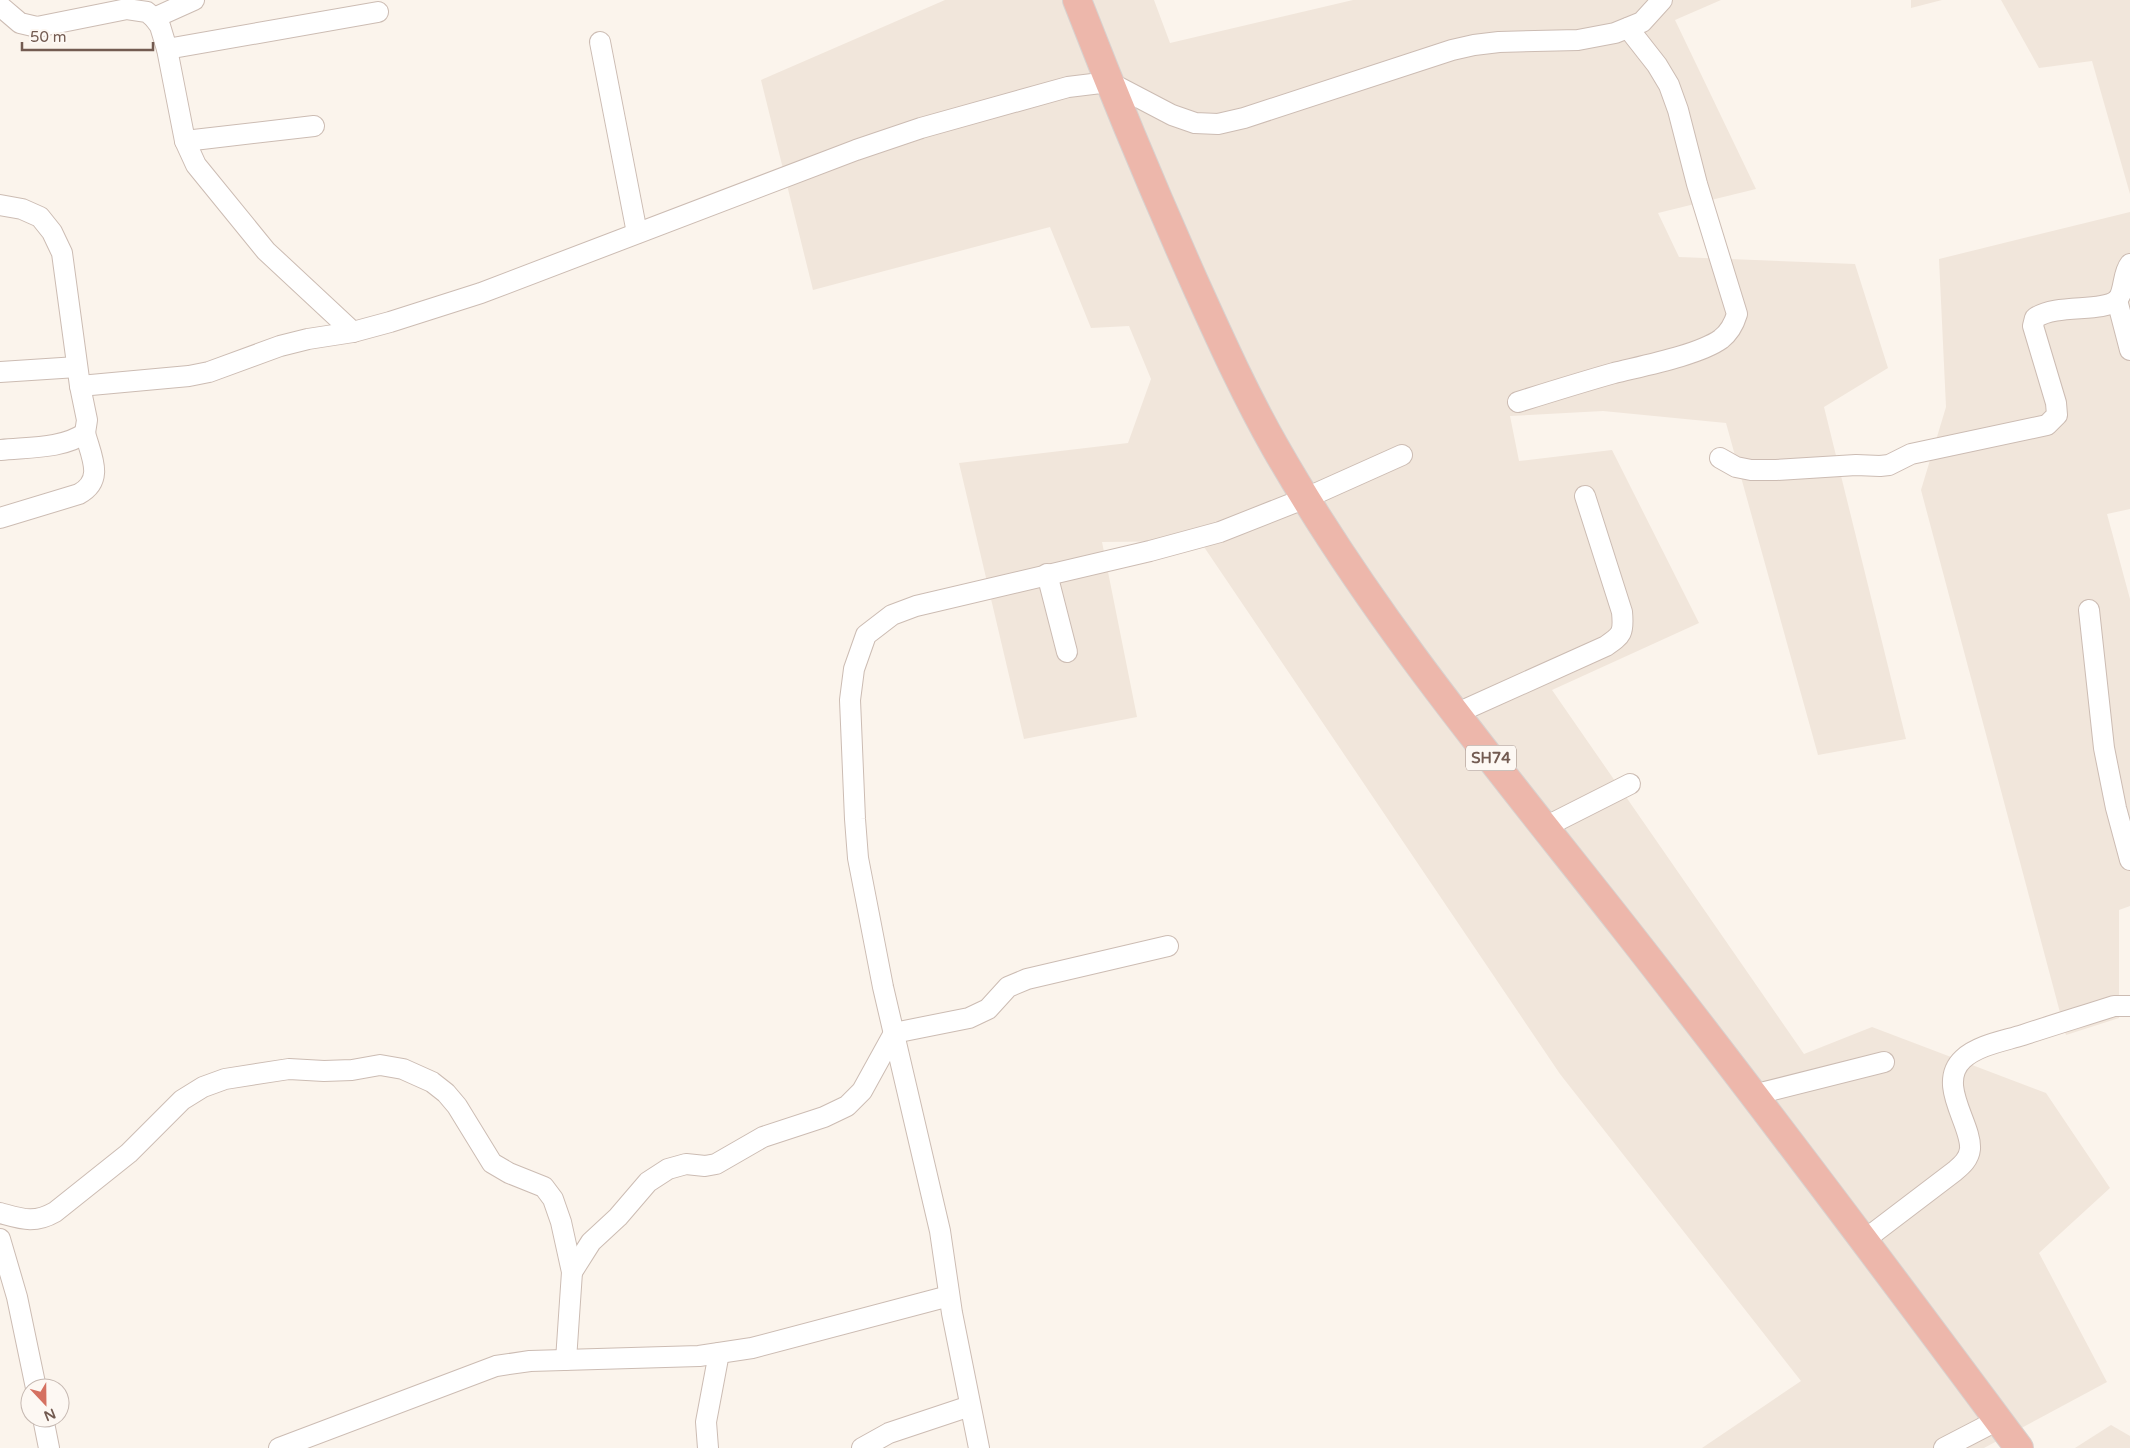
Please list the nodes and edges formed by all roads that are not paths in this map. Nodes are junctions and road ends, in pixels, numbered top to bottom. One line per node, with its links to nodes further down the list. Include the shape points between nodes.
1 (194, 0): 6 (street)
2 (1077, 0): 10 (highway, SH74)
3 (1662, 0): 7 (street, via 1642,22)
4 (0, 6): 6 (street, via 20,23 37,27 127,9 147,12)
5 (378, 12): 9 (street)
6 (154, 18): 9 (street)
7 (1628, 28): 10 (street, via 1578,40 1474,45 1218,124 1195,123 1172,115); 21 (street, via 1669,85 1737,314 1733,326 1721,339 1706,346)
8 (600, 42): 14 (street)
9 (168, 49): 12 (street)
10 (1109, 82): 14 (street, via 1068,87 921,128); 27 (highway, SH74, via 1221,340 1266,431)
11 (314, 126): 12 (street)
12 (185, 141): 17 (street, via 196,165 266,251)
13 (0, 205): 20 (street, via 40,217 52,232 62,254)
14 (637, 233): 17 (street, via 481,293)
15 (2130, 264): 16 (street)
16 (2117, 300): 18 (street); 25 (street, via 2104,305 2064,308 2035,318 2033,326 2056,403 2057,415 2047,425 1911,454 1880,466 1751,470 1736,467)
17 (353, 332): 20 (street, via 280,346 189,376)
18 (2130, 350)
19 (0, 372): 20 (street)
20 (78, 376): 22 (street, via 87,420)
21 (1518, 402)
22 (85, 433): 23 (street, via 76,440 63,443); 28 (street, via 95,472 94,483 88,489)
23 (0, 450)
24 (1402, 455): 27 (street)
25 (1720, 458)
26 (1585, 496): 32 (street, via 1622,612 1624,626 1620,636 1606,646)
27 (1306, 498): 29 (street, via 1220,532); 32 (highway, SH74, via 1378,608)
28 (0, 518)
29 (1047, 574): 31 (street); 38 (street, via 916,606 892,615 866,635 854,669 850,700 858,858 882,987)
30 (2089, 610): 35 (street, via 2104,748)
31 (1067, 652)
32 (1455, 714): 34 (highway, SH74)
33 (1630, 784): 34 (street)
34 (1545, 827): 40 (highway, SH74)
35 (2130, 860)
36 (1168, 946): 38 (street, via 1027,979 1008,987 988,1008 969,1018)
37 (2129, 1000): 43 (street, via 1989,1045 1962,1059 1957,1066 1954,1086 1968,1137 1969,1155 1964,1164)
38 (894, 1032): 44 (street, via 862,1091 847,1106 764,1137 716,1164 668,1168 648,1182 591,1242); 45 (street, via 940,1231)
39 (1884, 1062): 40 (street)
40 (1753, 1095): 43 (highway, SH74)
41 (0, 1213): 44 (street, via 27,1220 55,1212 129,1153 182,1100 203,1087 225,1079 289,1069 333,1071 380,1065 403,1069 446,1092 492,1162 509,1174 544,1187 553,1199 561,1222)
42 (0, 1240): 48 (street, via 17,1297)
43 (1863, 1241): 50 (highway, SH74)
44 (572, 1272): 47 (street)
45 (949, 1296): 46 (street, via 752,1348); 49 (street)
46 (719, 1353): 47 (street); 54 (street, via 706,1422)
47 (566, 1360): 53 (street, via 496,1366)
48 (34, 1378)
49 (970, 1406): 55 (street, via 889,1433); 56 (street)
50 (1998, 1420): 57 (street); 58 (highway, SH74)
51 (45, 1428): 52 (street)
52 (49, 1448)
53 (279, 1448)
54 (708, 1448)
55 (862, 1448)
56 (979, 1448)
57 (1944, 1448)
58 (2019, 1448)

